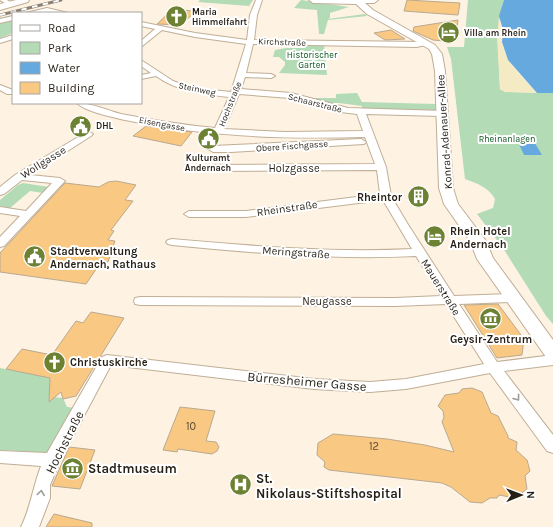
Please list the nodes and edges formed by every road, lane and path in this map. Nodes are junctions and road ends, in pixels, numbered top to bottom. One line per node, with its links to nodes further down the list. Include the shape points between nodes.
1 (25, 0): 5 (street)
2 (313, 0): 4 (street)
3 (374, 0): 7 (street)
4 (335, 1): 7 (street)
5 (6, 2): 8 (street)
6 (257, 3): 17 (street, Hochstraße)
7 (358, 5): 19 (street, Konrad-Adenauer-Allee)
8 (0, 7)
9 (32, 12): 10 (street)
10 (58, 12)
11 (12, 18): 12 (street)
12 (0, 21)
13 (142, 24): 14 (street, Kirchstraße)
14 (161, 28): 17 (street, Kirchstraße, via 218,39); 18 (street)
15 (12, 37): 16 (street)
16 (0, 41)
17 (250, 41): 19 (street, Kirchstraße); 22 (street, Hochstraße)
18 (142, 43)
19 (425, 44): 30 (street, Konrad-Adenauer-Allee, via 432,47 437,54)
20 (142, 63): 21 (street, Steinweg)
21 (156, 74): 24 (street); 26 (street, Steinweg, via 170,83 185,88 216,94)
22 (242, 75): 23 (street, Hochstraße); 26 (street, Hochstraße)
23 (271, 76)
24 (142, 77)
25 (0, 87): 27 (street, via 10,92)
26 (236, 93): 29 (street, Schaarstraße, via 291,96 332,108); 31 (street, Hochstraße)
27 (0, 96)
28 (85, 104): 31 (street, Eisengasse, via 105,112 182,128)
29 (361, 112): 30 (street, Schaarstraße); 33 (street, Mauerstraße)
30 (441, 113): 46 (street, Konrad-Adenauer-Allee, via 448,196 457,214 478,241 486,259)
31 (218, 132): 33 (street, Eisengasse)
32 (88, 134): 37 (street, Wollgasse)
33 (370, 138): 34 (street, Obere Fischgasse, via 254,149); 35 (street, Mauerstraße)
34 (213, 149)
35 (381, 167): 36 (street, Holzgasse); 39 (street, Mauerstraße)
36 (207, 168)
37 (19, 177): 38 (street, Wollgasse); 41 (street, via 60,182)
38 (0, 192)
39 (386, 196): 42 (street, Rheinstraße, via 246,214); 45 (street, Mauerstraße)
40 (0, 210): 41 (street)
41 (27, 214): 44 (street)
42 (189, 214)
43 (172, 242): 45 (street, Meringstraße, via 305,254 379,255)
44 (0, 244)
45 (419, 252): 47 (street, Mauerstraße)
46 (514, 298): 47 (street, Neugasse); 49 (street, Konrad-Adenauer-Allee)
47 (449, 299): 48 (street, Neugasse, via 395,302); 52 (street, Mauerstraße)
48 (140, 301)
49 (553, 353)
50 (107, 360): 52 (street, Bürresheimer Gasse, via 349,387 385,387); 55 (street, Hochstraße)
51 (553, 360): 52 (street, Bürresheimer Gasse)
52 (493, 367): 53 (street, Mauerstraße, one-way to 53)
53 (553, 447)
54 (0, 457): 55 (street)
55 (52, 460): 56 (street, Hochstraße, one-way to 55)
56 (30, 527)

